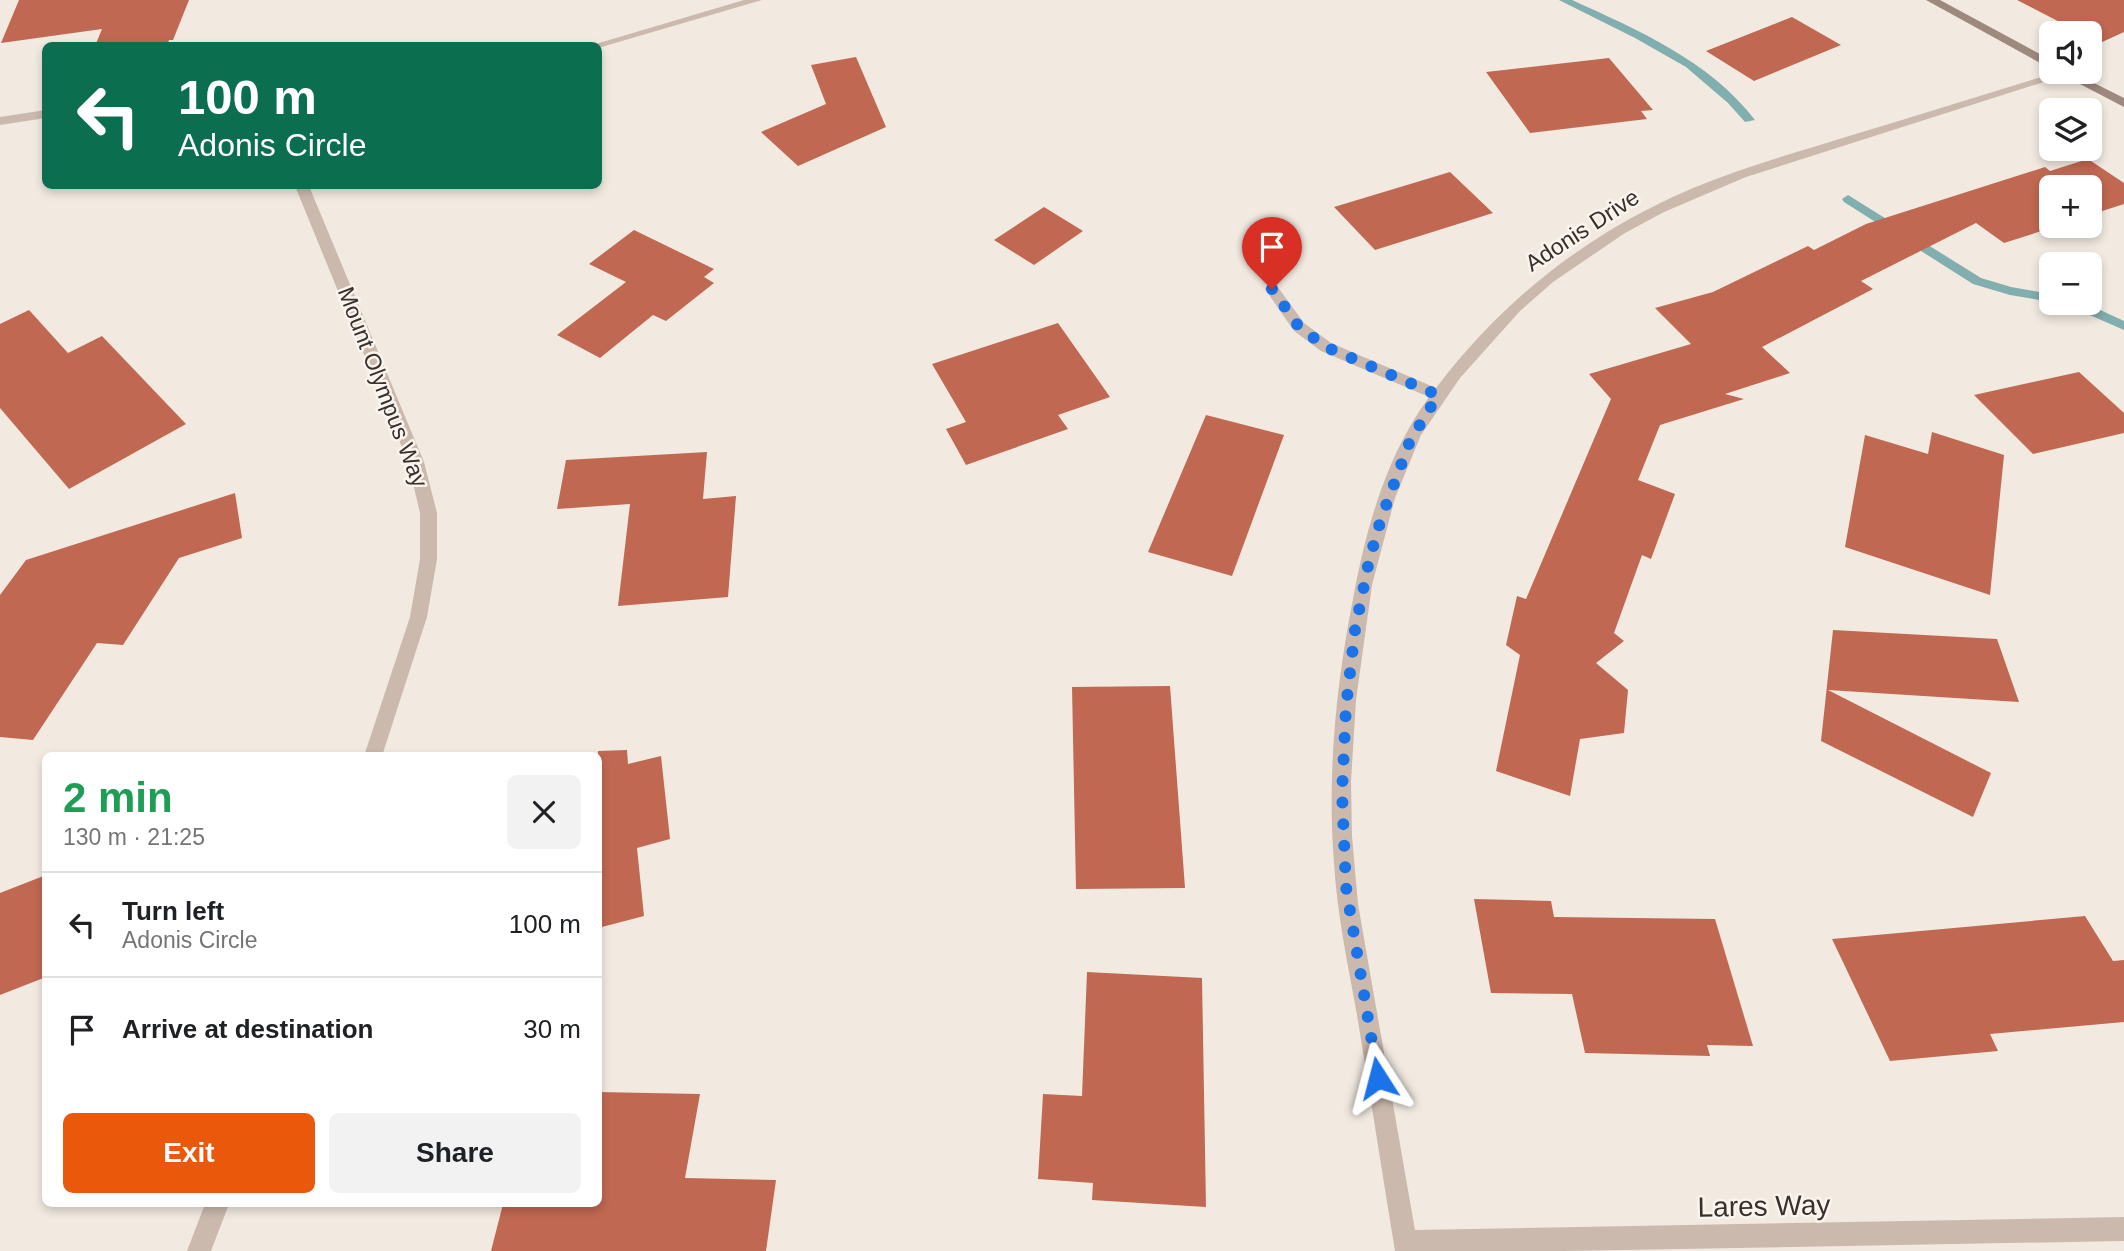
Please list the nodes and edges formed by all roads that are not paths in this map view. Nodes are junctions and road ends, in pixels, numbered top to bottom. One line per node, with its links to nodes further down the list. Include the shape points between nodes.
1 (756, 0): 3 (street)
2 (1932, 0): 4 (street)
3 (602, 44)
4 (2039, 59)
5 (2039, 77): 12 (street, Adonis Drive, via 1741,174 1652,211 1572,258 1535,287 1492,328)
6 (2087, 84): 7 (street)
7 (2124, 103)
8 (42, 115): 9 (street)
9 (0, 121)
10 (303, 189): 13 (street, Mount Olympus Way, via 426,495 429,567)
11 (1272, 289): 12 (street, via 1299,327 1326,347)
12 (1438, 395): 16 (street, Adonis Drive, via 1410,441 1369,561 1355,630 1342,793 1346,887)
13 (374, 752)
14 (216, 1207): 17 (street)
15 (2124, 1229): 16 (street, Lares Way)
16 (1406, 1247)
17 (199, 1251)

